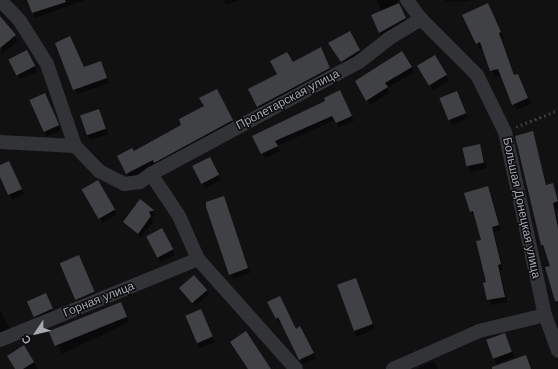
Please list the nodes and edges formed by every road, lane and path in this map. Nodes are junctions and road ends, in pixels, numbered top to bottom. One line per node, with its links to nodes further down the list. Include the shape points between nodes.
1 (0, 0): 7 (street, Пролетарская улица, via 20,21 47,64)
2 (407, 0): 3 (street, Большая Донецкая улица)
3 (420, 19): 5 (street, Большая Донецкая улица, via 477,75); 8 (street, Пролетарская улица, via 359,62)
4 (558, 110): 5 (path)
5 (505, 132): 10 (street, Большая Донецкая улица)
6 (0, 142): 7 (street)
7 (75, 146): 8 (street, Пролетарская улица, via 98,171 124,184 140,182)
8 (151, 174): 9 (street, via 179,216)
9 (198, 259): 11 (street, Горная улица); 13 (street)
10 (544, 315): 12 (street, Большая Донецкая улица); 14 (street, via 479,331)
11 (0, 340)
12 (558, 351)
13 (296, 369)
14 (393, 369)

